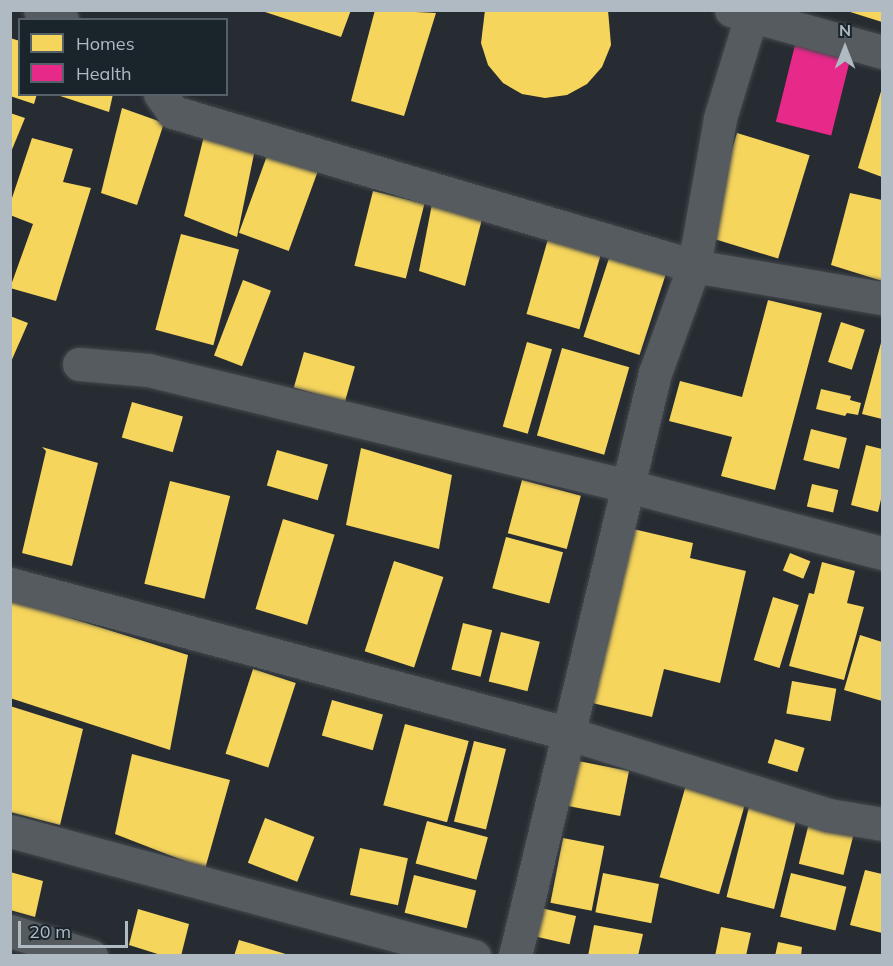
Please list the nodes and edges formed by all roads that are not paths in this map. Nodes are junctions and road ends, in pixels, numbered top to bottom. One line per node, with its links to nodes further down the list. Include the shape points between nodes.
1 (40, 10): 3 (street)
2 (745, 12): 4 (street); 6 (street, via 720,118)
3 (58, 18)
4 (882, 52)
5 (161, 96): 6 (street, via 173,112)
6 (694, 266): 7 (street); 9 (street, via 655,373)
7 (882, 298)
8 (79, 364): 9 (street, via 148,370)
9 (628, 486): 10 (street); 12 (street)
10 (882, 553)
11 (10, 584): 12 (street, via 467,692)
12 (570, 734): 13 (street, via 829,815); 18 (street)
13 (882, 824)
14 (10, 831): 17 (street)
15 (10, 931): 16 (street)
16 (91, 956)
17 (474, 956)
18 (515, 956)

